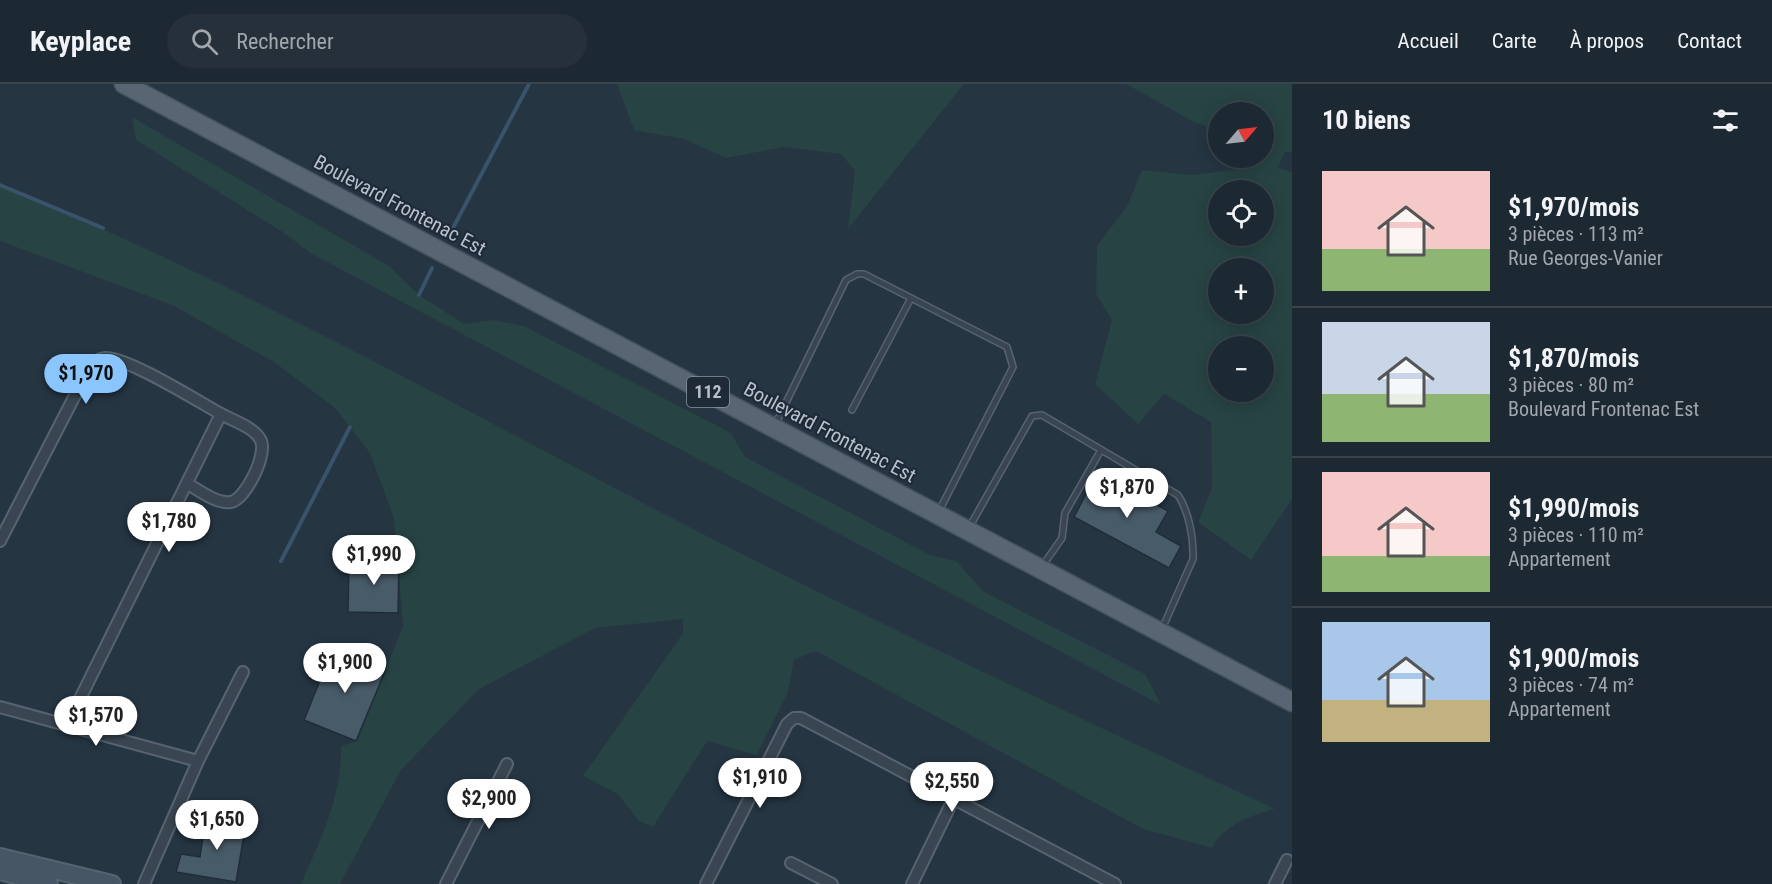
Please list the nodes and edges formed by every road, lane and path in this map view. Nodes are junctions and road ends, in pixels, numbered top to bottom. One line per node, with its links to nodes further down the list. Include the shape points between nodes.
1 (124, 84): 5 (main road, Boulevard Frontenac Est / 112)
2 (911, 298): 3 (lane); 5 (lane, via 864,274 846,280); 8 (lane, via 1007,347 1014,360 1003,389)
3 (852, 410)
4 (221, 414): 7 (street); 7 (street, via 259,437 263,455 238,499 219,501); 10 (street, via 126,362 103,358 95,362)
5 (774, 427): 8 (main road, Boulevard Frontenac Est / 112)
6 (1101, 450): 9 (lane, via 1041,415 1032,416); 11 (lane, via 1069,502 1062,538); 12 (lane, via 1178,495 1184,504 1194,548 1192,559)
7 (188, 484): 16 (street)
8 (937, 514): 9 (main road, Boulevard Frontenac Est / 112)
9 (967, 530): 11 (main road, Boulevard Frontenac Est / 112)
10 (0, 541)
11 (1040, 569): 12 (main road, Boulevard Frontenac Est / 112)
12 (1160, 633): 14 (main road, Boulevard Frontenac Est / 112)
13 (243, 672): 17 (street)
14 (1292, 702)
15 (0, 707): 16 (street)
16 (67, 724): 17 (street)
17 (198, 761): 27 (street)
18 (507, 764): 28 (street)
19 (954, 798): 24 (street); 29 (street, via 813,722 794,718 787,724); 31 (street)
20 (0, 857): 26 (street)
21 (1287, 860): 33 (street)
22 (791, 862): 30 (street)
23 (0, 871): 25 (street)
24 (1096, 879): 32 (street)
25 (49, 884)
26 (112, 884)
27 (144, 884)
28 (446, 884)
29 (706, 884)
30 (832, 884)
31 (912, 884)
32 (1115, 884)
33 (1275, 884)

